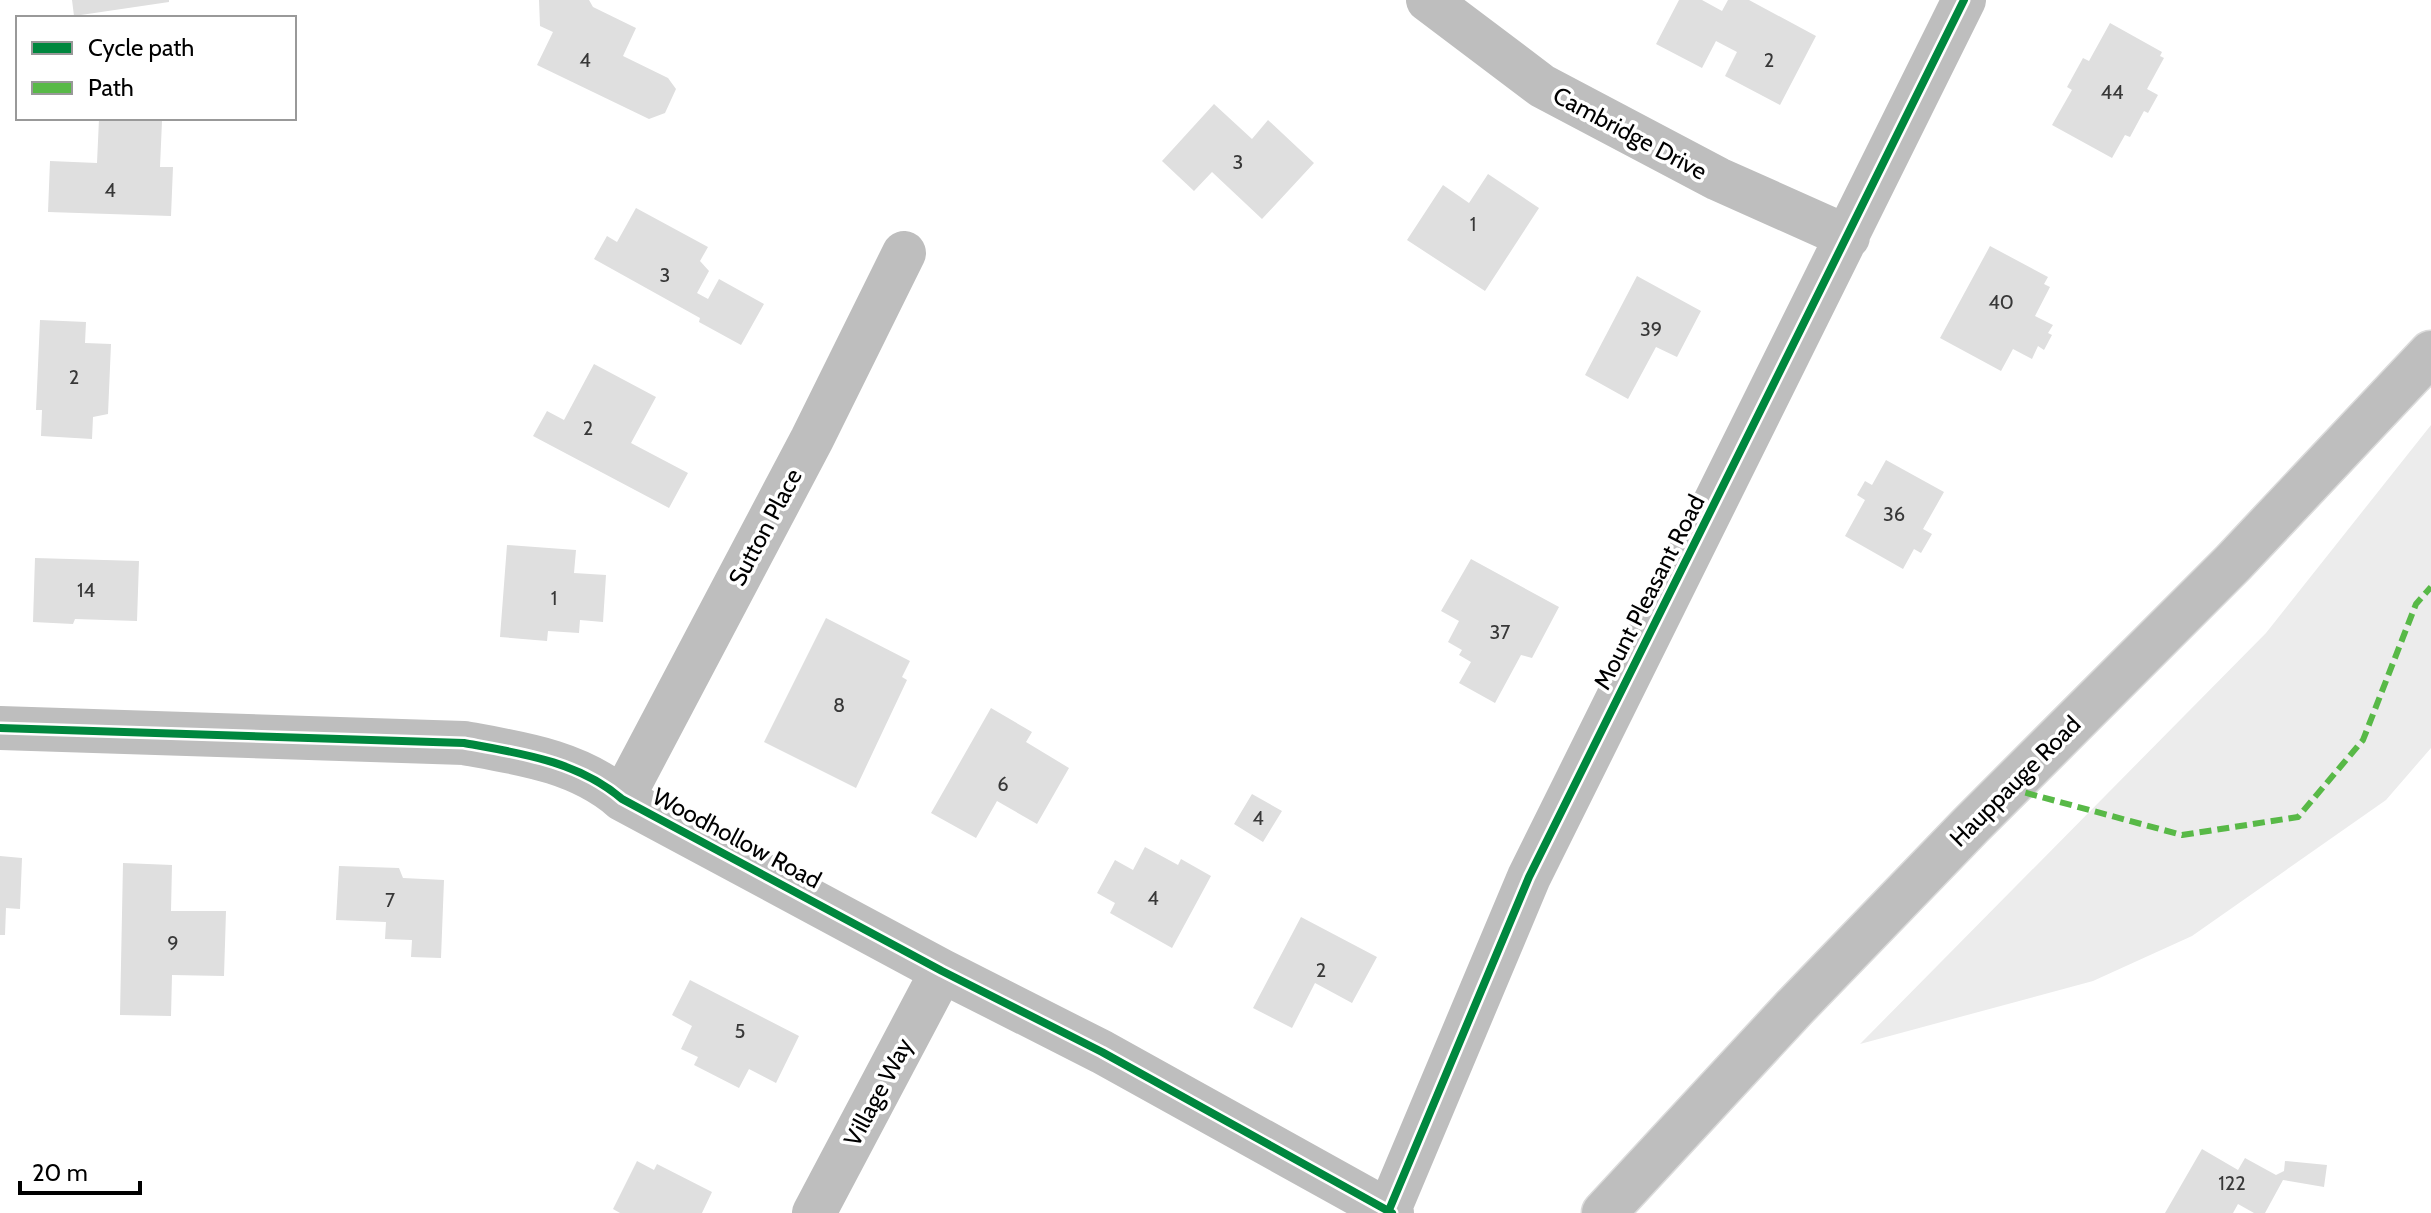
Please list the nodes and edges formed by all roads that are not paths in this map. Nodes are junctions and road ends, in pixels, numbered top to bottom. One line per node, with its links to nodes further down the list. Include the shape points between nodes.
1 (1428, 0): 3 (street, Cambridge Drive, via 1542,86 1718,179)
2 (1964, 0): 3 (street, Mount Pleasant Road)
3 (1848, 237): 9 (street, Mount Pleasant Road, via 1529,877)
4 (904, 253): 7 (street, Sutton Place)
5 (2431, 353): 11 (street, Hauppauge Road, via 2233,563 1805,997)
6 (0, 728): 7 (street, Woodhollow Road, via 464,743 534,755 602,782)
7 (622, 799): 8 (street, Woodhollow Road)
8 (942, 971): 9 (street, Woodhollow Road, via 1102,1052); 10 (street, Village Way)
9 (1390, 1212)
10 (814, 1213)
11 (1604, 1213)

